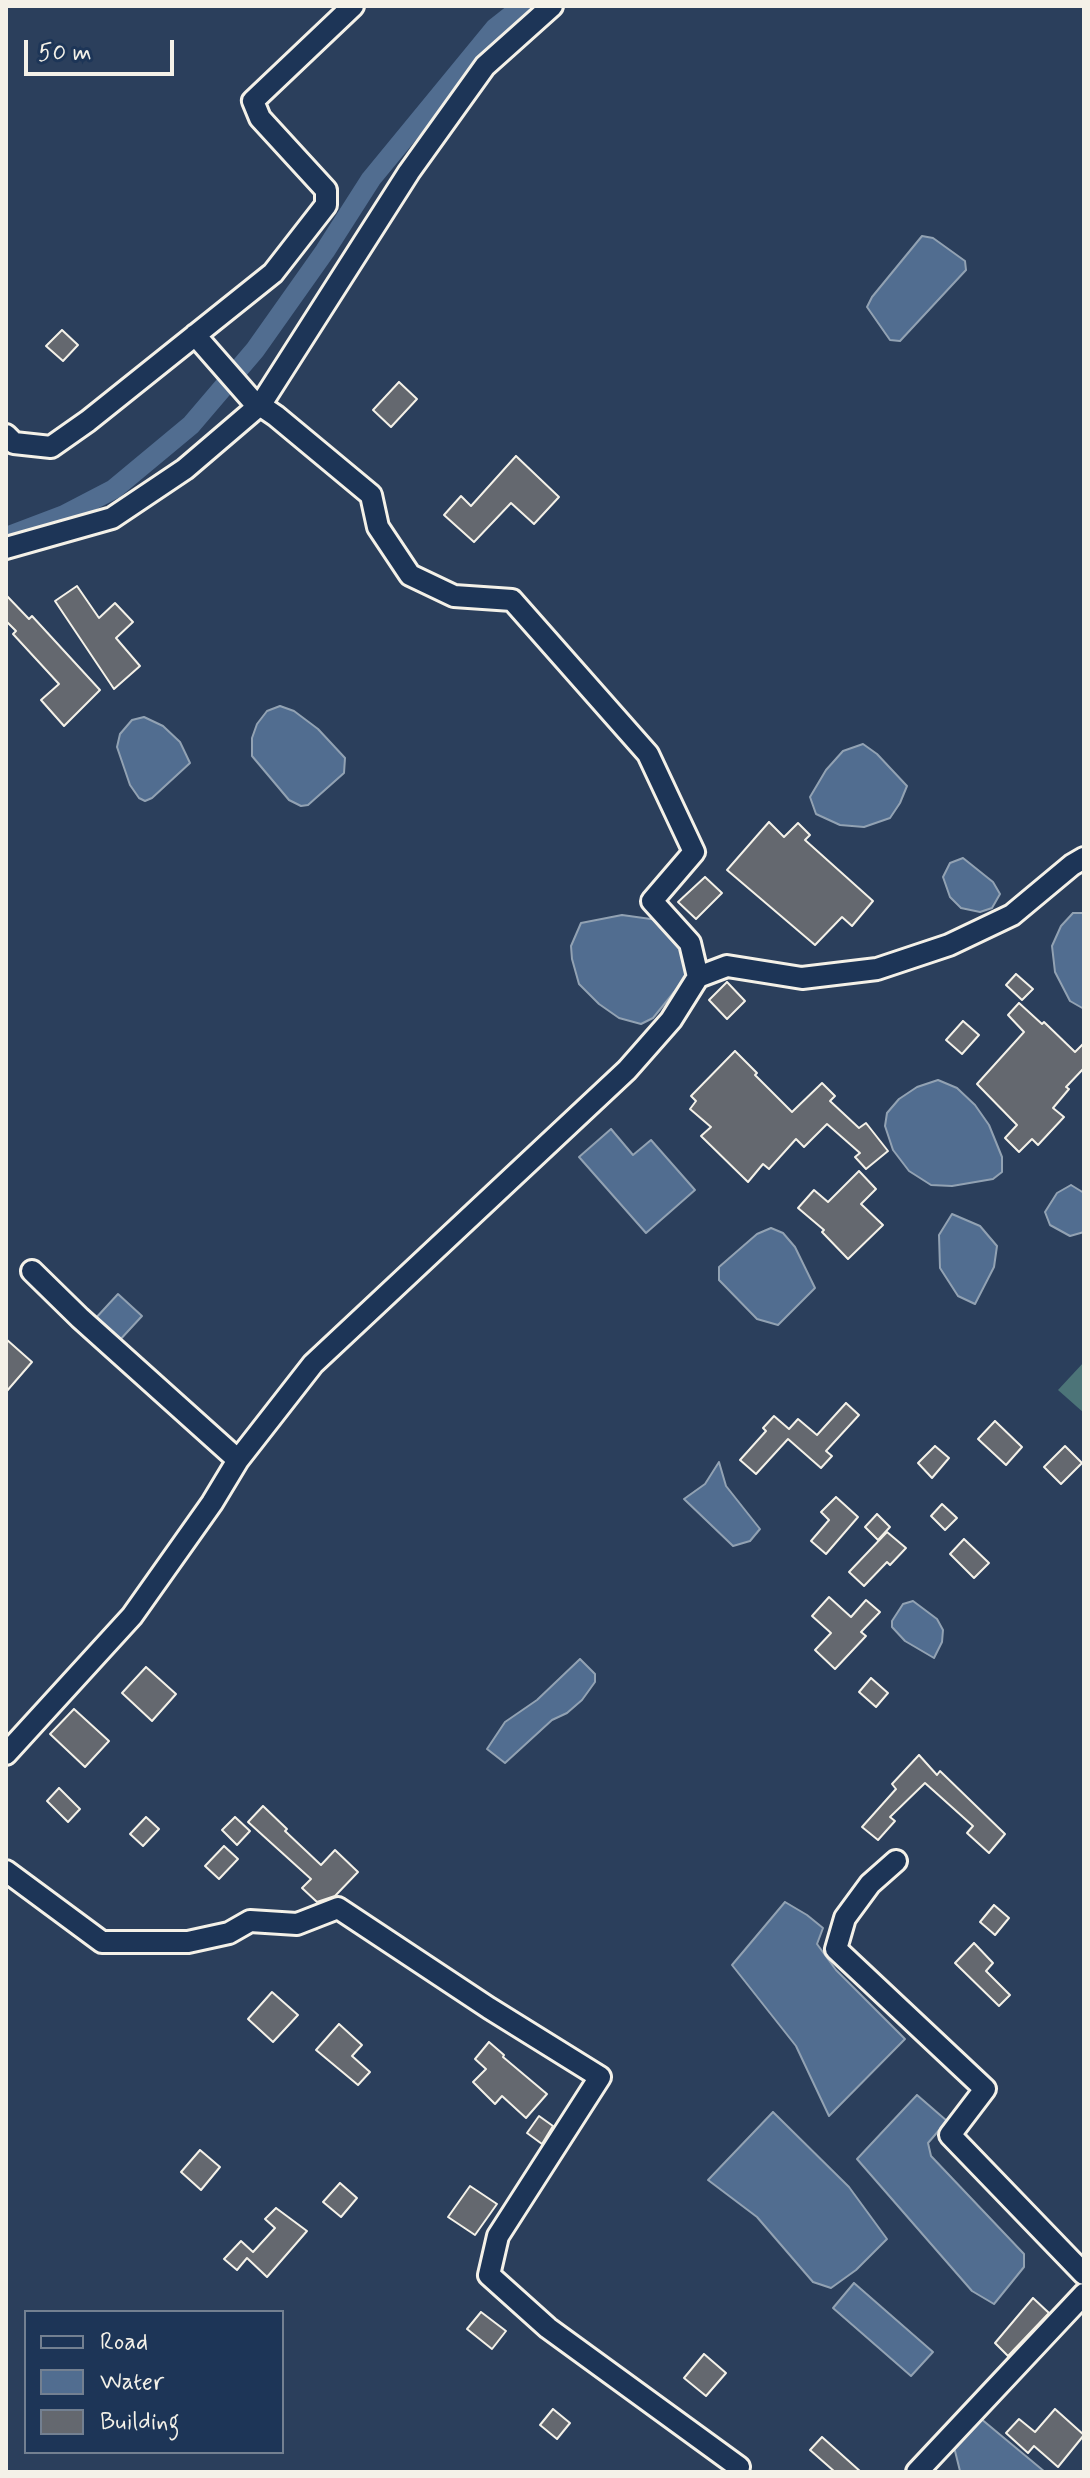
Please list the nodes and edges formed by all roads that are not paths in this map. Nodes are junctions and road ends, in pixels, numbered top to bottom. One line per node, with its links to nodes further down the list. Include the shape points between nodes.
1 (353, 6): 3 (street, via 253,101 260,118 326,190 326,205 273,273)
2 (552, 6): 4 (street, via 485,66)
3 (195, 335): 4 (street); 5 (street, via 51,447 14,443)
4 (256, 401): 6 (street, via 185,469 112,518); 8 (street, via 371,495 378,527 410,575 454,596 512,600 648,754 694,852 652,901 690,943)
5 (6, 435)
6 (6, 548)
7 (1084, 858): 8 (street, via 1012,915 949,945 877,969 802,978 727,966)
8 (698, 977): 10 (street, via 671,1020 627,1070 313,1364)
9 (32, 1271): 10 (street)
10 (238, 1460): 11 (street, via 132,1616)
11 (6, 1754)
12 (896, 1861): 14 (street, via 870,1884 845,1918 836,1949 985,2089 950,2135)
13 (6, 1871): 16 (street, via 102,1942 188,1942 229,1933 250,1921 297,1924 338,1908 600,2077 498,2236 489,2275 548,2328)
14 (1084, 2274)
15 (1084, 2294): 17 (street)
16 (740, 2470)
17 (917, 2472)

